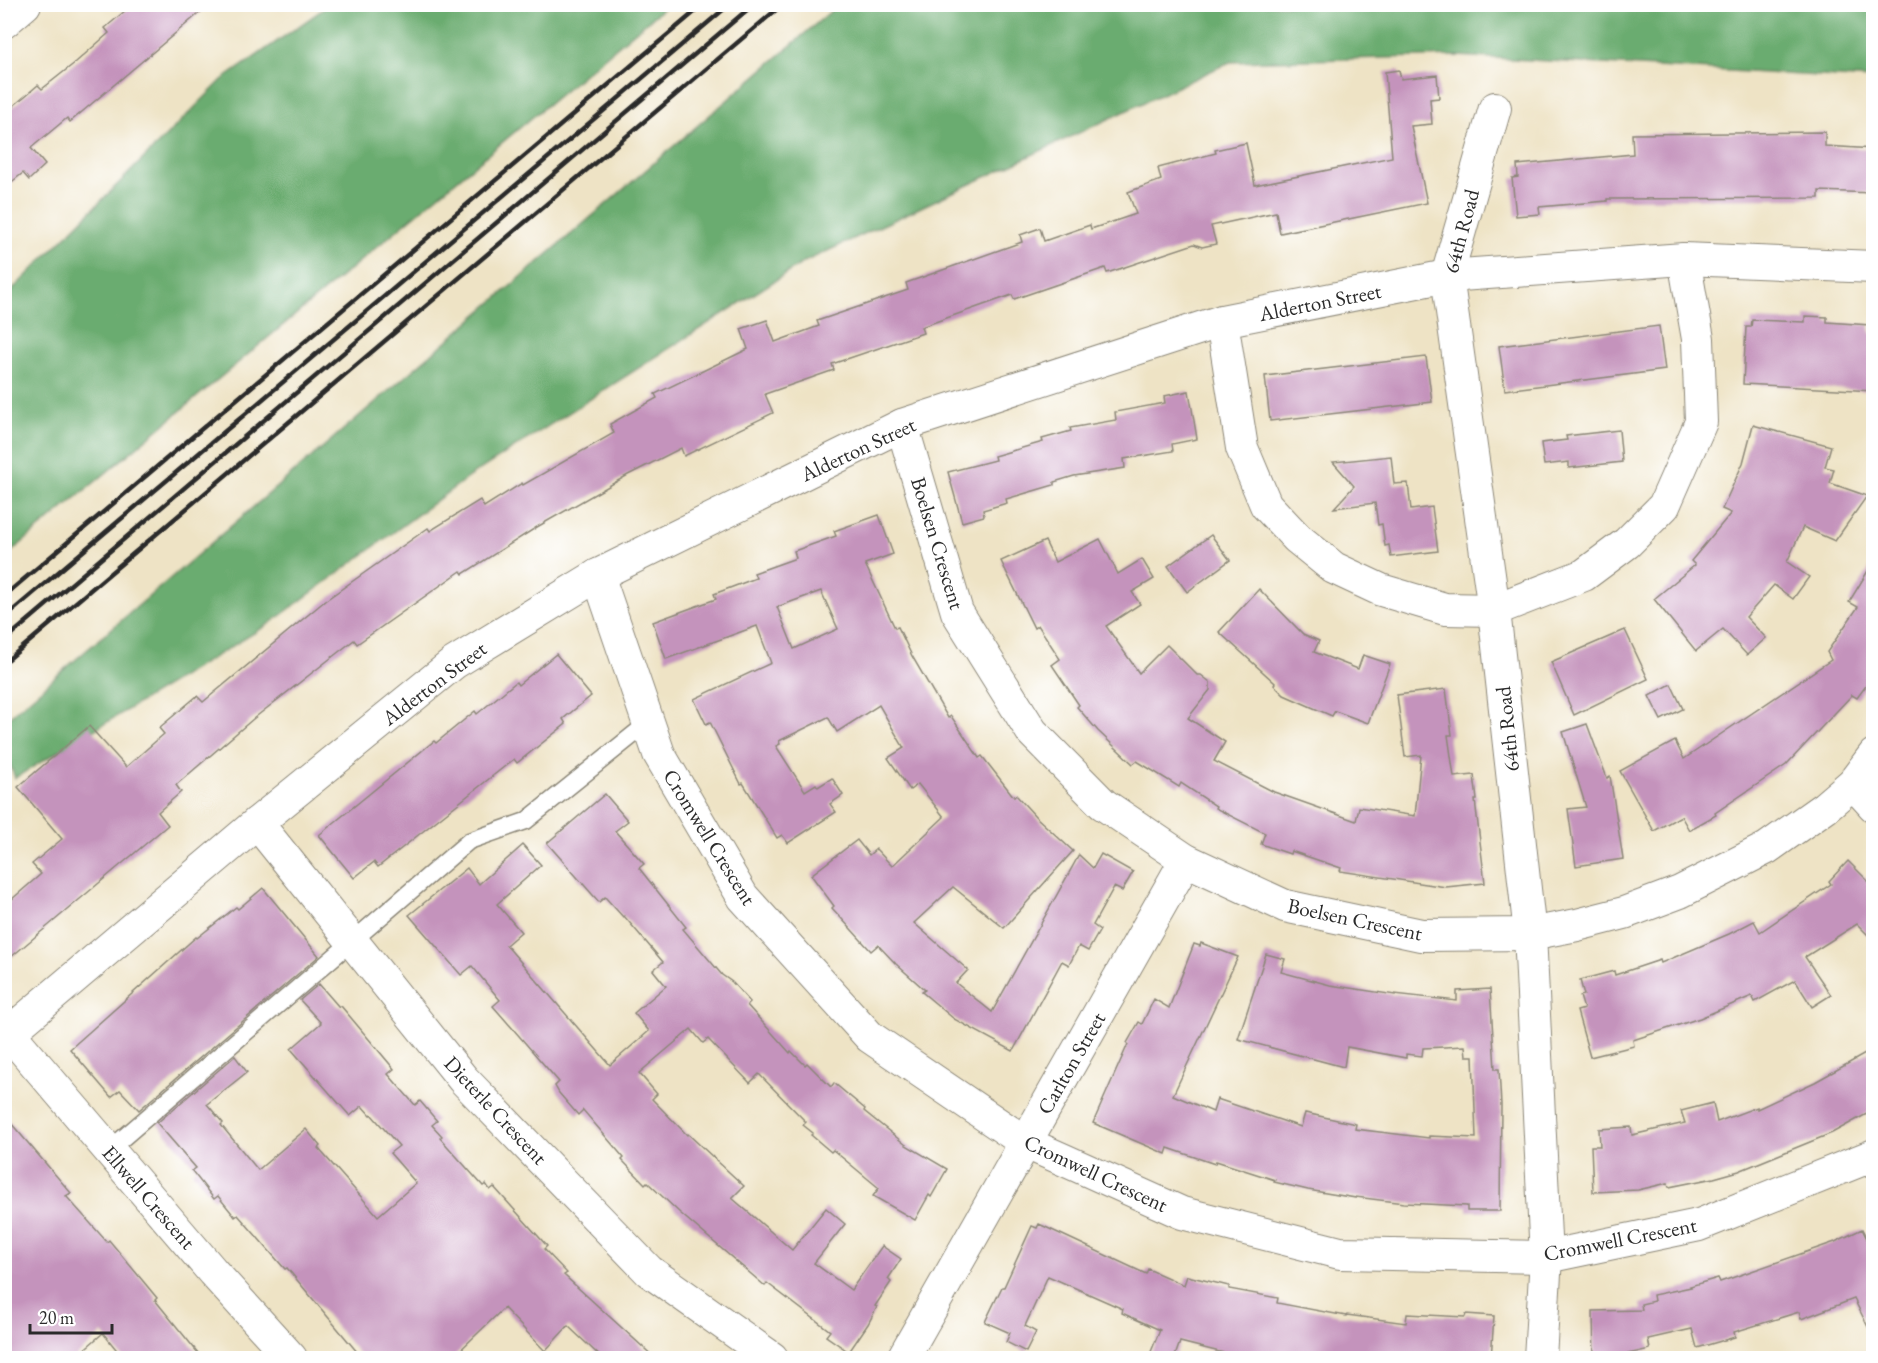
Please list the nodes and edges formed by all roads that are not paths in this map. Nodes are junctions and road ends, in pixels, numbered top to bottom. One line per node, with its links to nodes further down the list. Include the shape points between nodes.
1 (25, 4): 2 (street)
2 (4, 22)
3 (1495, 108): 6 (street, 64th Road)
4 (1684, 259): 5 (street, Alderton Street); 6 (street, Alderton Street); 10 (street, via 1698,339 1701,422 1664,506 1627,543 1584,575)
5 (1874, 267)
6 (1447, 276): 7 (street, Alderton Street); 10 (street, 64th Road)
7 (1222, 321): 8 (street, Alderton Street); 10 (street, via 1242,448 1266,505 1281,521 1334,568 1380,590 1445,609)
8 (902, 425): 9 (street, Alderton Street); 15 (street, Boelsen Crescent, via 957,612 1032,732 1103,804)
9 (598, 575): 11 (street, Cromwell Crescent); 14 (street, Alderton Street, via 454,663)
10 (1494, 610): 16 (street, 64th Road)
11 (648, 723): 17 (lane, via 526,821 469,841); 19 (street, Cromwell Crescent, via 659,754 743,897 870,1037)
12 (1874, 755): 13 (street, Boelsen Crescent)
13 (1863, 795): 16 (street, Boelsen Crescent, via 1825,807 1767,848 1680,892 1624,913)
14 (257, 823): 17 (street, Dieterle Crescent); 18 (street, Alderton Street)
15 (1186, 860): 16 (street, Boelsen Crescent, via 1285,906 1421,935); 19 (street, Carlton Street)
16 (1530, 934): 22 (street, 64th Road)
17 (352, 940): 20 (lane); 24 (street, Dieterle Crescent, via 463,1079 649,1271)
18 (7, 1035): 20 (street, Ellwell Crescent)
19 (1026, 1143): 22 (street, Cromwell Crescent, via 1182,1213 1340,1253); 25 (street, Carlton Street)
20 (109, 1150): 23 (street, Ellwell Crescent)
21 (1874, 1155): 22 (street, Cromwell Crescent, via 1699,1225)
22 (1546, 1257): 26 (street, 64th Road)
23 (291, 1359)
24 (772, 1359)
25 (903, 1359)
26 (1540, 1359)

